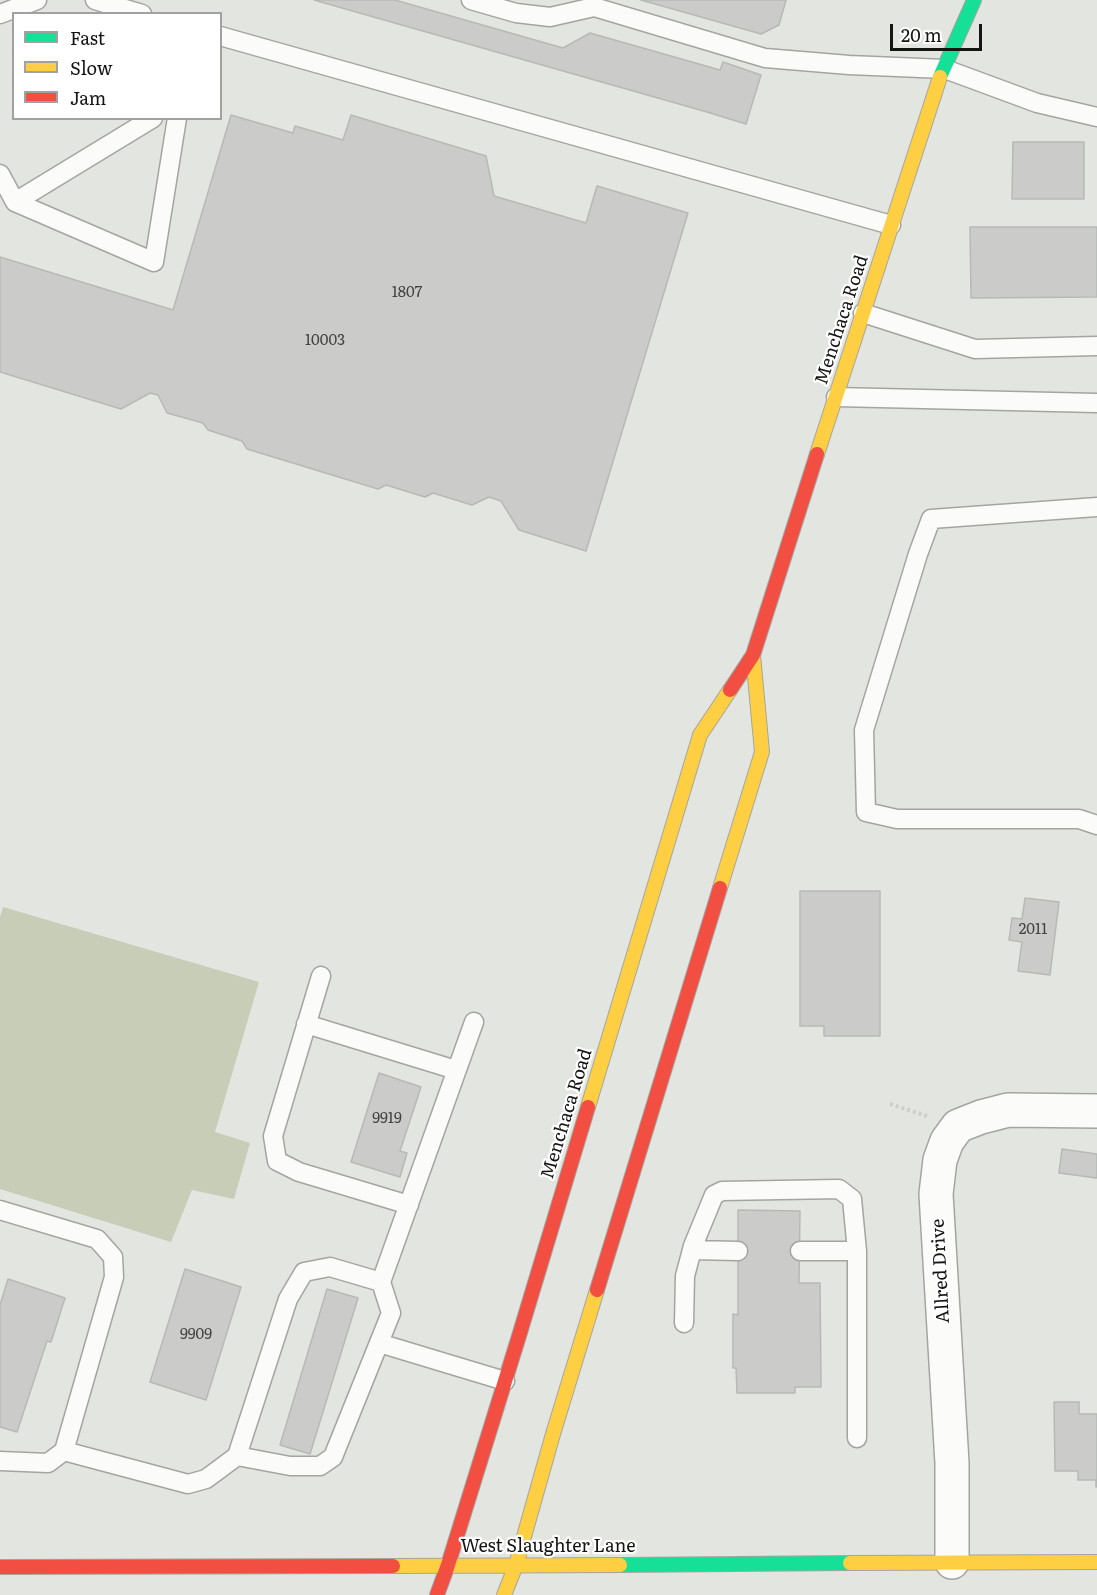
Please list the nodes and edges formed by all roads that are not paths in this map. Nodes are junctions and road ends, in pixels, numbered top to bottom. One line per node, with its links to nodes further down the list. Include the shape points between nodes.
1 (37, 0): 6 (lane)
2 (95, 0): 5 (lane)
3 (471, 0): 8 (lane, via 516,13 550,17 594,7 765,58)
4 (974, 0): 8 (main road, Menchaca Road)
5 (135, 12)
6 (0, 14)
7 (222, 37): 14 (lane)
8 (945, 69): 9 (lane, via 1037,103); 14 (main road, Menchaca Road, via 936,85)
9 (1097, 117)
10 (150, 120): 13 (lane)
11 (177, 120): 13 (lane, via 154,262)
12 (0, 174): 13 (lane)
13 (15, 202)
14 (891, 225): 15 (main road, Menchaca Road)
15 (863, 313): 16 (lane, via 975,349); 17 (main road, Menchaca Road)
16 (1097, 346)
17 (836, 397): 18 (lane); 20 (main road, Menchaca Road)
18 (1097, 403)
19 (1097, 507): 21 (lane, via 931,519 864,730 866,812 897,819 1079,819)
20 (753, 655): 36 (main road, Menchaca Road, via 700,735); 43 (main road, Menchaca Road, via 762,752)
21 (1097, 825)
22 (321, 976): 24 (lane)
23 (474, 1022): 25 (lane)
24 (306, 1024): 25 (lane); 27 (lane, via 273,1136 278,1161 299,1172)
25 (456, 1070): 27 (lane)
26 (1097, 1111): 41 (street, Allred Drive, via 1008,1110 981,1117 958,1126 940,1160 936,1194 952,1463)
27 (409, 1205): 33 (lane)
28 (0, 1210): 38 (lane, via 97,1239 113,1257 114,1277)
29 (692, 1250): 30 (lane); 32 (lane, via 714,1195 722,1191 838,1189 852,1199); 34 (lane, via 685,1276)
30 (738, 1251)
31 (800, 1251): 32 (lane)
32 (857, 1251): 37 (lane)
33 (381, 1282): 35 (lane, via 391,1313); 39 (lane, via 330,1267 304,1272 288,1299)
34 (684, 1323)
35 (379, 1343): 36 (lane); 39 (lane, via 333,1457 320,1466 290,1466)
36 (505, 1380): 44 (main road, Menchaca Road)
37 (857, 1438)
38 (64, 1451): 39 (lane, via 188,1484 206,1479); 40 (lane, via 48,1463)
39 (237, 1456)
40 (0, 1461)
41 (952, 1562): 42 (main road, West Slaughter Lane); 43 (main road, West Slaughter Lane)
42 (1097, 1562)
43 (516, 1564): 44 (main road, West Slaughter Lane); 47 (main road, Menchaca Road)
44 (448, 1565): 45 (main road, West Slaughter Lane); 46 (main road, Menchaca Road)
45 (0, 1567)
46 (437, 1595)
47 (504, 1595)

